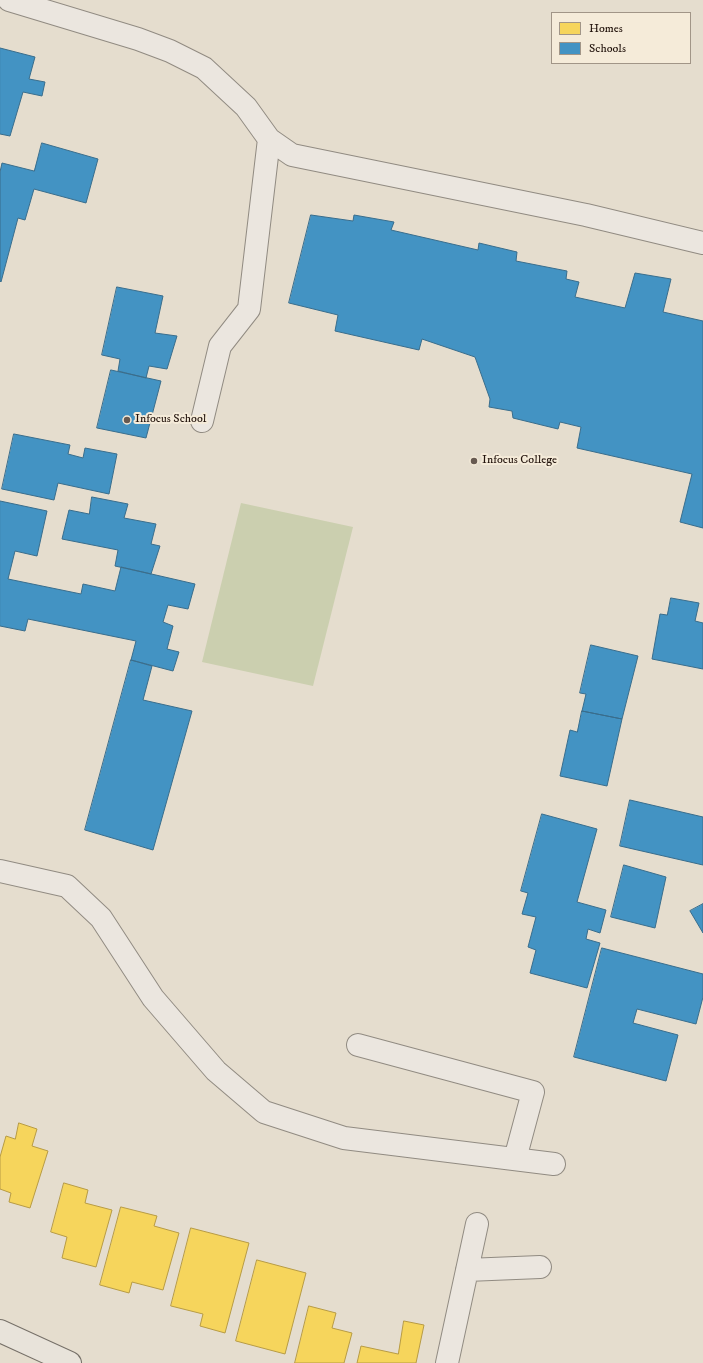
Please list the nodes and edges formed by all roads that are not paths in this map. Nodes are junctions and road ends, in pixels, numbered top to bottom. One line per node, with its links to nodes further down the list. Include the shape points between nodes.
1 (9, 0): 2 (lane, via 138,39 204,68 246,107)
2 (269, 139): 3 (lane, via 292,155 586,215); 4 (lane, via 249,309 220,346)
3 (703, 243)
4 (202, 421)
5 (0, 871): 7 (lane, via 67,886 101,918 153,998 211,1065 264,1112 344,1138)
6 (358, 1045): 7 (lane, via 533,1092)
7 (515, 1159): 8 (lane)
8 (554, 1164)
9 (477, 1224): 11 (lane)
10 (540, 1267): 11 (lane)
11 (467, 1270): 14 (lane)
12 (0, 1331): 13 (main road)
13 (70, 1363)
14 (447, 1363)

